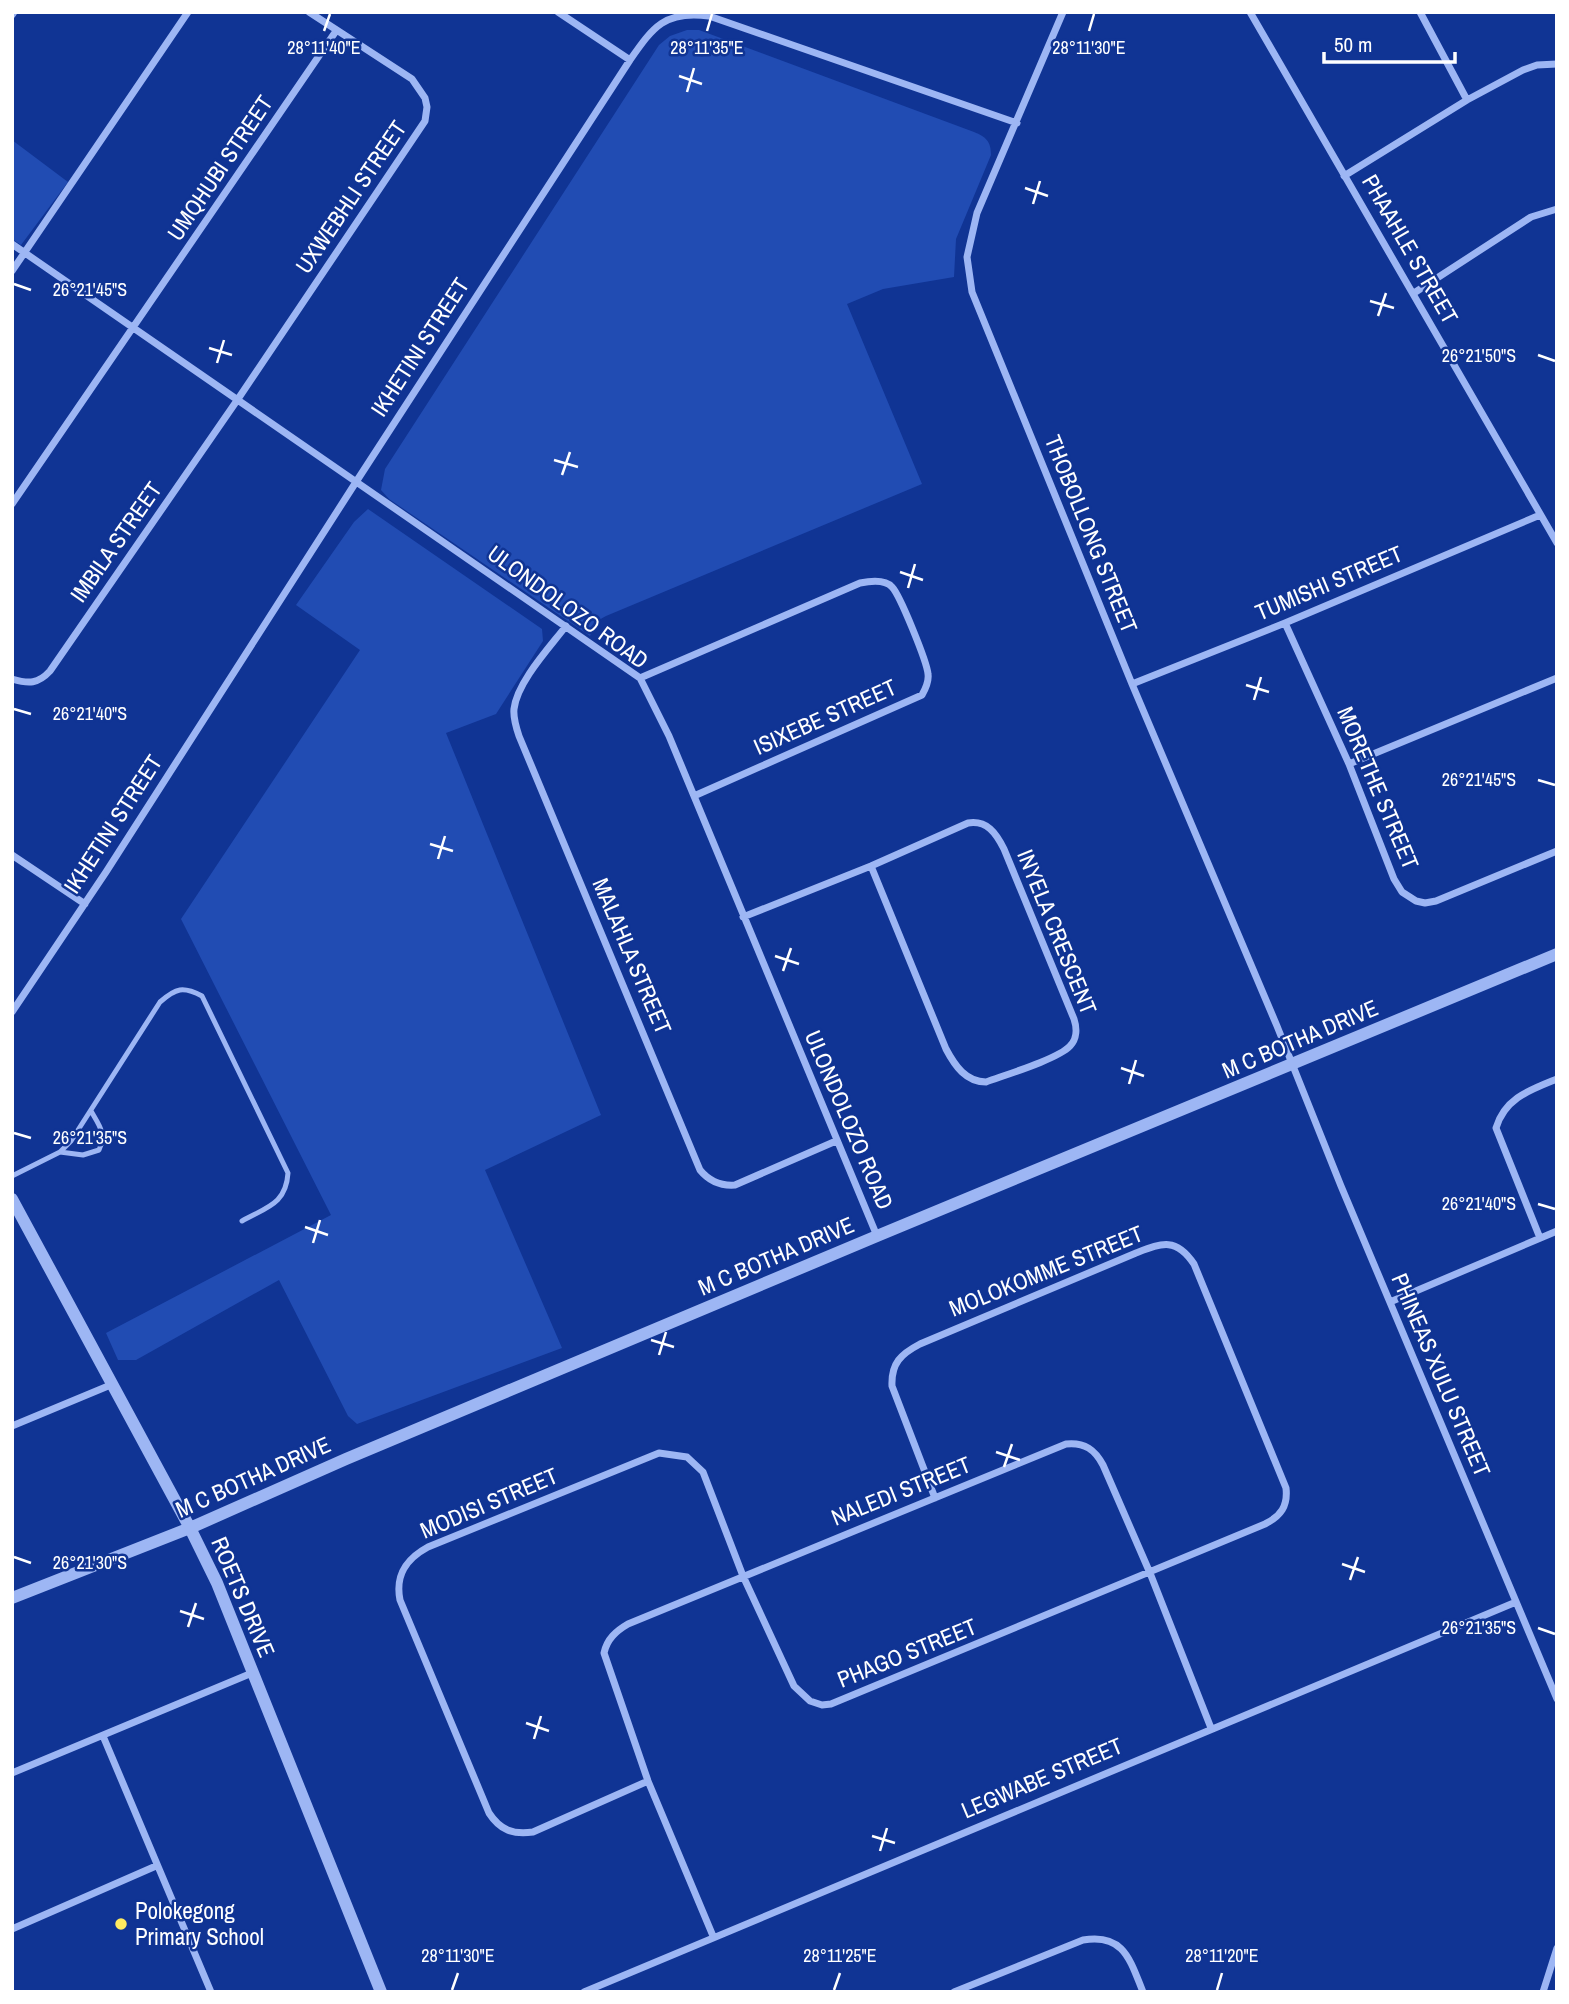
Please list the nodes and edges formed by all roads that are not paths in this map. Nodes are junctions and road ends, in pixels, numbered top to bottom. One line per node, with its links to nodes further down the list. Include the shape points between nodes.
1 (188, 12): 15 (street)
2 (309, 12): 7 (street, UXWEBHLI STREET)
3 (558, 12): 8 (street)
4 (1063, 12): 11 (street, THOBOLLONG STREET)
5 (1250, 12): 12 (street, PHAAHLE STREET)
6 (1420, 12): 10 (street)
7 (336, 31): 18 (street, UMQHUBI STREET); 19 (street, UXWEBHLI STREET, via 412,79 425,99 427,114)
8 (630, 60): 11 (street, IKHETINI STREET, via 660,23 676,15 709,16); 20 (street, IKHETINI STREET)
9 (1557, 64): 10 (street, via 1523,70)
10 (1467, 100): 12 (street)
11 (1017, 124): 29 (street, THOBOLLONG STREET, via 985,192 970,238 967,257 972,292)
12 (1344, 176): 17 (street, PHAAHLE STREET)
13 (1557, 209): 17 (street, via 1522,223)
14 (12, 244): 15 (street, ULONDOLOZO ROAD)
15 (25, 253): 16 (street); 18 (street, ULONDOLOZO ROAD)
16 (12, 271)
17 (1414, 293): 22 (street, PHAAHLE STREET)
18 (134, 327): 19 (street, ULONDOLOZO ROAD); 21 (street, UMQHUBI STREET)
19 (238, 399): 20 (street, ULONDOLOZO ROAD); 28 (street, IMBILA STREET, via 50,671 32,683)
20 (356, 482): 25 (street, ULONDOLOZO ROAD); 35 (street, IKHETINI STREET)
21 (12, 504)
22 (1541, 515): 23 (street, PHAAHLE STREET); 24 (street, TUMISHI STREET)
23 (1557, 542)
24 (1285, 623): 29 (street, TUMISHI STREET); 30 (street, MORETHE STREET)
25 (566, 626): 26 (street, ULONDOLOZO ROAD); 42 (street, MALAHLA STREET, via 519,694 514,718 700,1171 717,1183 735,1185)
26 (640, 678): 31 (street, ULONDOLOZO ROAD); 31 (street, ISIXEBE STREET, via 860,583 887,584 898,596 927,666 928,682 922,695)
27 (1557, 678): 30 (street)
28 (12, 679)
29 (1132, 684): 39 (street, THOBOLLONG STREET)
30 (1349, 764): 32 (street, MORETHE STREET, via 1394,879 1402,892 1416,901 1436,901)
31 (694, 796): 36 (street, ULONDOLOZO ROAD)
32 (1557, 851)
33 (12, 855): 35 (street)
34 (872, 866): 34 (street, INYELA CRESCENT, via 968,823 982,823 994,831 1074,1020 1072,1045 986,1082 977,1082 960,1071 946,1049); 36 (street, INYELA CRESCENT)
35 (85, 904): 38 (street, IKHETINI STREET)
36 (743, 917): 42 (street, ULONDOLOZO ROAD)
37 (1557, 954): 39 (street, M C BOTHA DRIVE)
38 (12, 1012)
39 (1293, 1065): 48 (street, M C BOTHA DRIVE); 50 (street, PHINEAS XULU STREET)
40 (1557, 1079): 49 (street, via 1515,1099 1496,1128)
41 (91, 1111): 43 (lane); 43 (lane, via 104,1132 99,1150 83,1155); 46 (lane, via 160,1002 173,990 189,989 202,996 288,1172 282,1199)
42 (836, 1141): 48 (street, ULONDOLOZO ROAD)
43 (60, 1152): 44 (lane)
44 (12, 1176)
45 (12, 1199): 51 (street, ROETS DRIVE)
46 (242, 1221)
47 (1557, 1231): 49 (street)
48 (877, 1236): 54 (street, M C BOTHA DRIVE)
49 (1539, 1238): 50 (street)
50 (1390, 1302): 58 (street, PHINEAS XULU STREET)
51 (113, 1384): 52 (street); 54 (street, ROETS DRIVE)
52 (12, 1426)
53 (935, 1498): 55 (street, NALEDI STREET, via 1066,1444 1081,1444 1093,1450 1103,1465); 55 (street, MOLOKOMME STREET, via 892,1386 894,1364 920,1344 1136,1253 1165,1244 1175,1246 1194,1264 1287,1498 1272,1520); 56 (street, NALEDI STREET)
54 (191, 1528): 57 (street, M C BOTHA DRIVE); 59 (street, ROETS DRIVE)
55 (1150, 1573): 56 (street, PHAGO STREET, via 831,1704 810,1701 794,1686); 61 (street, NALEDI STREET)
56 (743, 1576): 64 (street, NALEDI STREET, via 628,1624 606,1644 606,1664); 64 (street, MODISI STREET, via 703,1472 687,1457 667,1452 428,1547 401,1573 400,1600 494,1821 511,1832 533,1832)
57 (12, 1598)
58 (1516, 1602): 60 (street, PHINEAS XULU STREET); 61 (street, LEGWABE STREET)
59 (252, 1673): 62 (street); 72 (street, ROETS DRIVE)
60 (1557, 1699)
61 (1210, 1728): 67 (street, LEGWABE STREET)
62 (103, 1736): 63 (street); 65 (street)
63 (12, 1773)
64 (648, 1781): 67 (street)
65 (156, 1866): 66 (street); 71 (street)
66 (12, 1929)
67 (713, 1936): 73 (street, LEGWABE STREET)
68 (1557, 1948): 69 (street)
69 (1548, 1978): 70 (street); 76 (street)
70 (1557, 1981)
71 (211, 1992)
72 (381, 1992)
73 (584, 1992)
74 (954, 1992): 75 (street, via 1083,1940 1100,1939 1118,1945)
75 (1143, 1992)
76 (1544, 1992)

